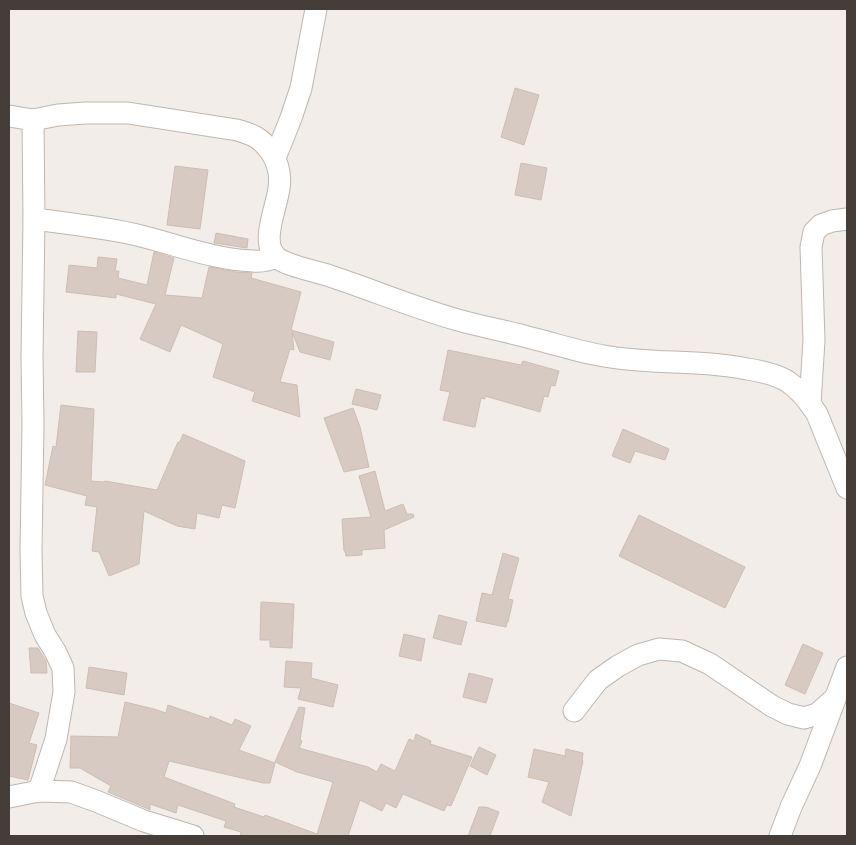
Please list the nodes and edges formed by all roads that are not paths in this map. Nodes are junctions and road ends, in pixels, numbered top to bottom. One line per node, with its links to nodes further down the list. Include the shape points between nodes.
1 (316, 9): 4 (street, via 301,88)
2 (9, 116): 3 (street)
3 (33, 120): 4 (street, via 85,113 128,113 250,134 264,142); 5 (street)
4 (275, 158): 7 (street, via 279,188 269,237 271,250)
5 (34, 219): 7 (street, via 98,227 254,262); 13 (street, via 32,596 45,635 63,668 64,692 56,739)
6 (847, 220): 8 (street, via 820,225 814,232 811,247 814,340)
7 (276, 256): 8 (street, via 284,262 457,320 573,350 616,358 726,364 761,371 785,380)
8 (810, 404): 9 (street)
9 (847, 488)
10 (847, 667): 11 (street)
11 (835, 698): 12 (street, via 817,714 804,718 788,714 710,664 682,651 659,650 638,655 598,680); 16 (street)
12 (574, 711)
13 (39, 791): 14 (street); 15 (street, via 71,792 144,821)
14 (9, 797)
15 (193, 836)
16 (780, 836)

